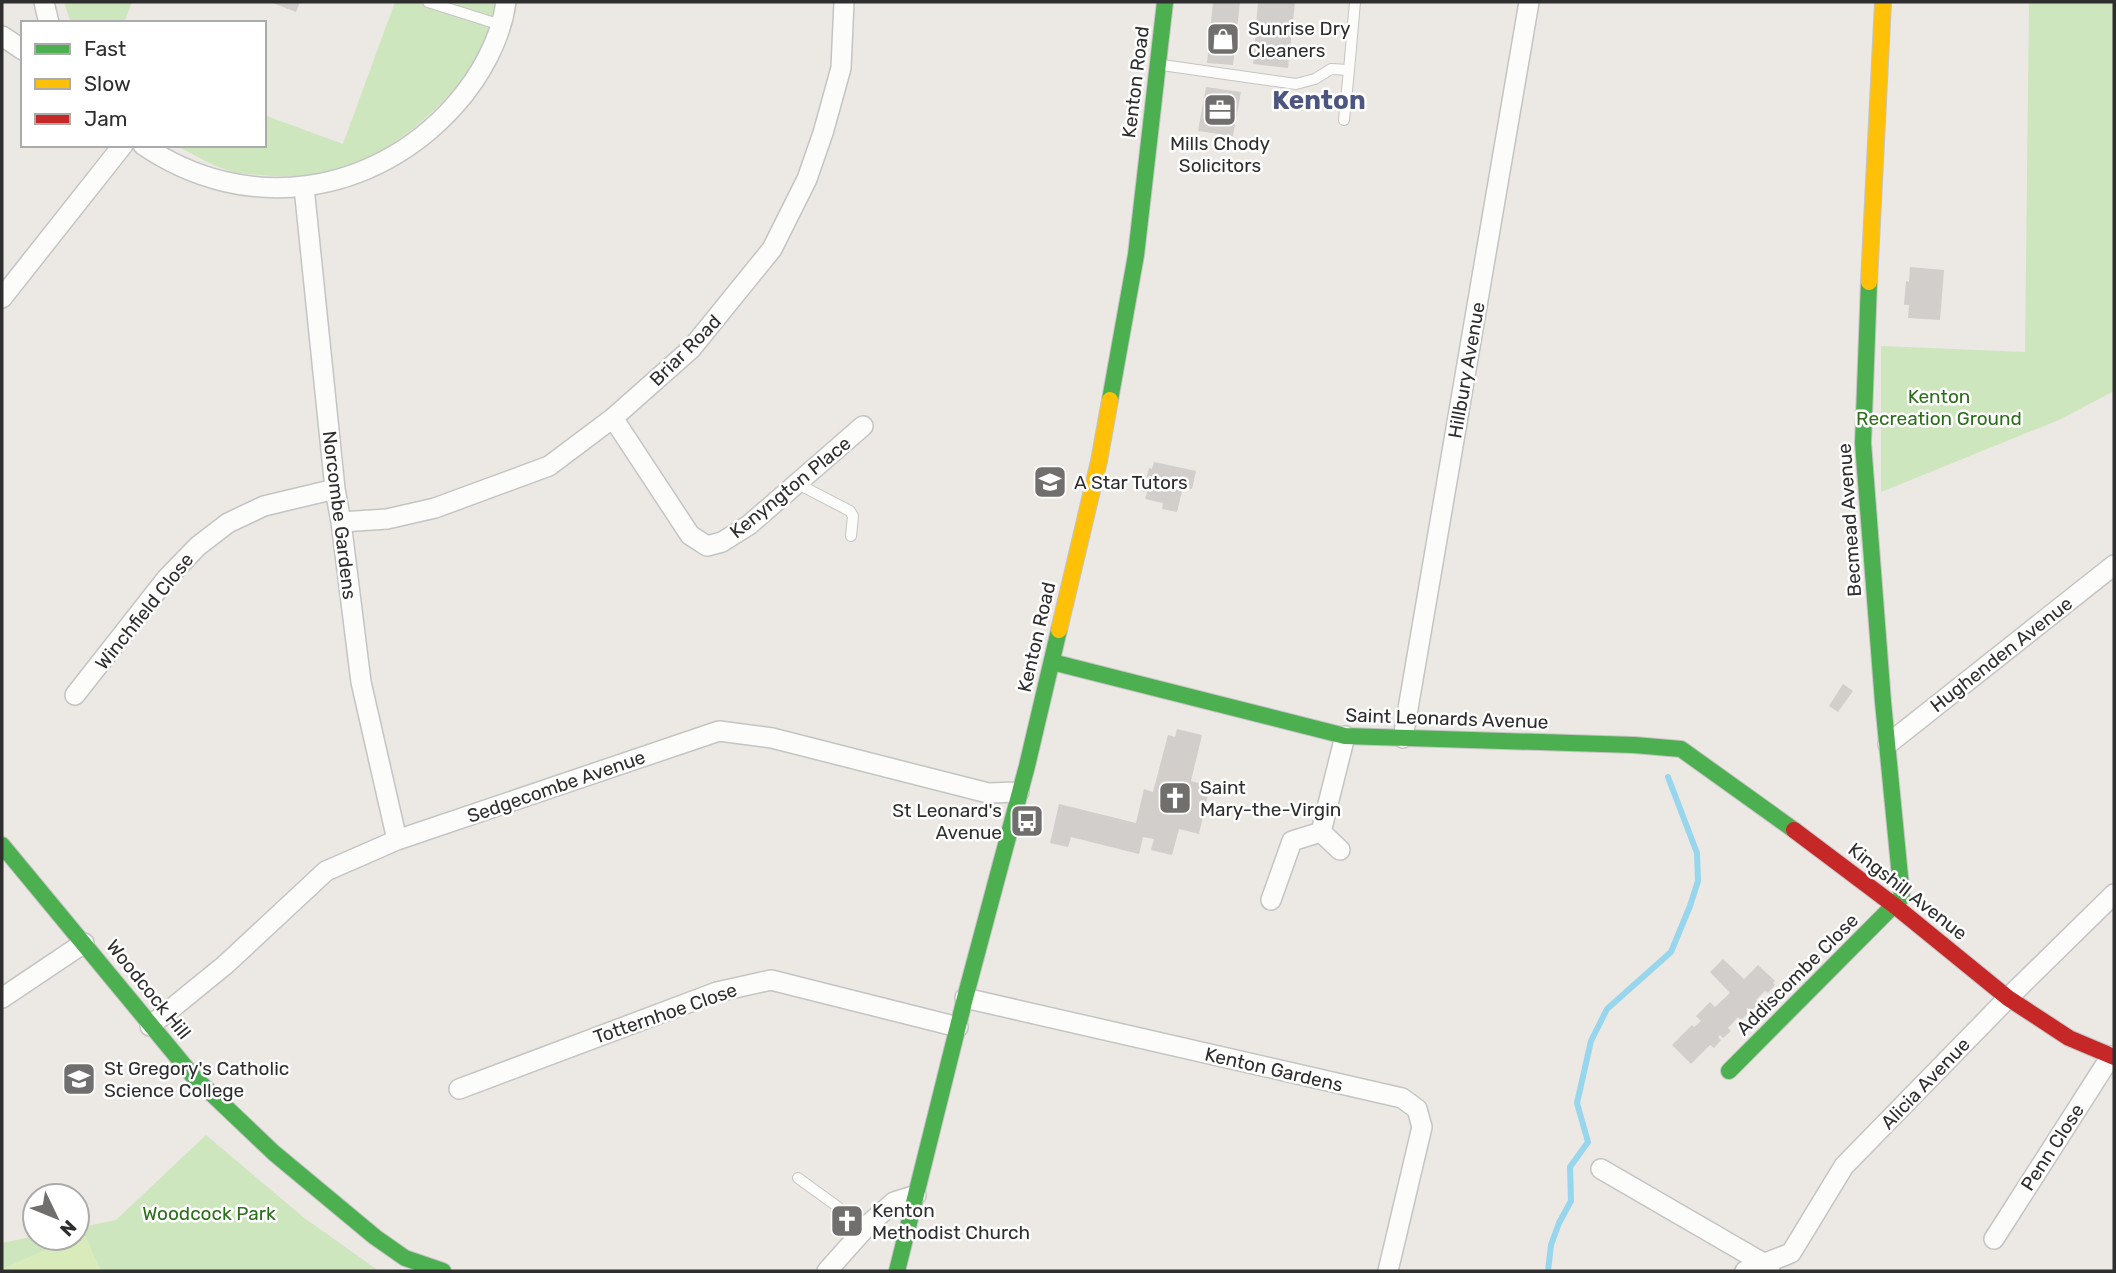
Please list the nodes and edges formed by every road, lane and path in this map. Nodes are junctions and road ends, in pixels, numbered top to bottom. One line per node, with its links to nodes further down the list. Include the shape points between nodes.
1 (44, 2): 9 (street)
2 (428, 2): 10 (lane)
3 (506, 2): 10 (street)
4 (845, 2): 20 (street, Briar Road, via 841,68 823,133 772,249 691,349)
5 (1165, 2): 13 (street, Kenton Road)
6 (1355, 2): 14 (lane)
7 (1529, 2): 30 (street, Hillbury Avenue)
8 (1883, 2): 31 (street, Becmead Avenue, via 1863,443)
9 (48, 21)
10 (501, 25): 18 (street, via 464,96 425,135 355,176)
11 (2, 36): 12 (street)
12 (21, 49)
13 (1158, 64): 14 (lane, via 1296,84 1331,69); 27 (street, Kenton Road, via 1136,255 1098,461)
14 (1349, 70): 15 (lane)
15 (1343, 120)
16 (121, 147): 19 (street)
17 (146, 147): 18 (street, via 188,171 221,180 267,188)
18 (304, 187): 23 (street, Norcombe Gardens)
19 (2, 298)
20 (614, 418): 22 (street, Kenyngton Place, via 690,535 706,546 749,525); 24 (street, Briar Road, via 549,466 435,508)
21 (863, 426): 22 (street, Kenyngton Place)
22 (798, 484): 25 (lane, via 850,511)
23 (335, 489): 24 (street, Norcombe Gardens); 28 (street, Winchfield Close, via 264,506 228,523 198,546 166,579)
24 (341, 523): 35 (street, Norcombe Gardens, via 361,682)
25 (851, 536)
26 (2114, 565): 31 (street, Hughenden Avenue)
27 (1052, 662): 29 (street, Saint Leonards Avenue); 33 (street, Kenton Road)
28 (75, 695)
29 (1345, 736): 30 (street, Saint Leonards Avenue); 34 (street)
30 (1403, 738): 32 (street, Saint Leonards Avenue)
31 (1888, 744): 40 (street, Becmead Avenue, via 1902,897)
32 (1681, 749): 40 (street, Kingshill Avenue)
33 (1019, 792): 35 (street, Sedgecombe Avenue, via 988,793 772,738 719,731); 43 (street, Kenton Road)
34 (1321, 832): 37 (street); 39 (street, via 1292,842)
35 (397, 840): 45 (street, Sedgecombe Avenue, via 326,871 225,965)
36 (2, 845): 41 (street, Woodcock Hill)
37 (1340, 850)
38 (2114, 894): 44 (street, Alicia Avenue)
39 (1270, 900)
40 (1895, 906): 44 (street, Kingshill Avenue); 48 (street, Addiscombe Close)
41 (84, 943): 42 (street); 45 (street, Woodcock Hill)
42 (2, 998)
43 (965, 998): 46 (street, Kenton Road); 59 (street, Kenton Gardens, via 1402,1098 1417,1109 1422,1127)
44 (2008, 998): 47 (street, Kingshill Avenue, via 2068,1038); 55 (street, Alicia Avenue, via 1844,1166 1791,1253)
45 (150, 1026): 56 (street, Woodcock Hill, via 193,1076 353,1220 405,1258)
46 (958, 1027): 49 (street, Totternhoe Close, via 771,980 717,992); 52 (street, Kenton Road)
47 (2113, 1056): 54 (street, Penn Close)
48 (1729, 1071)
49 (459, 1089)
50 (1601, 1169): 55 (street)
51 (798, 1178): 53 (lane, via 838,1207)
52 (916, 1195): 53 (street, via 894,1202); 58 (street, Kenton Road)
53 (860, 1235): 57 (street)
54 (1994, 1239)
55 (1770, 1268): 60 (street, Alicia Avenue)
56 (443, 1271)
57 (827, 1271)
58 (897, 1271)
59 (1388, 1271)
60 (1745, 1271)

